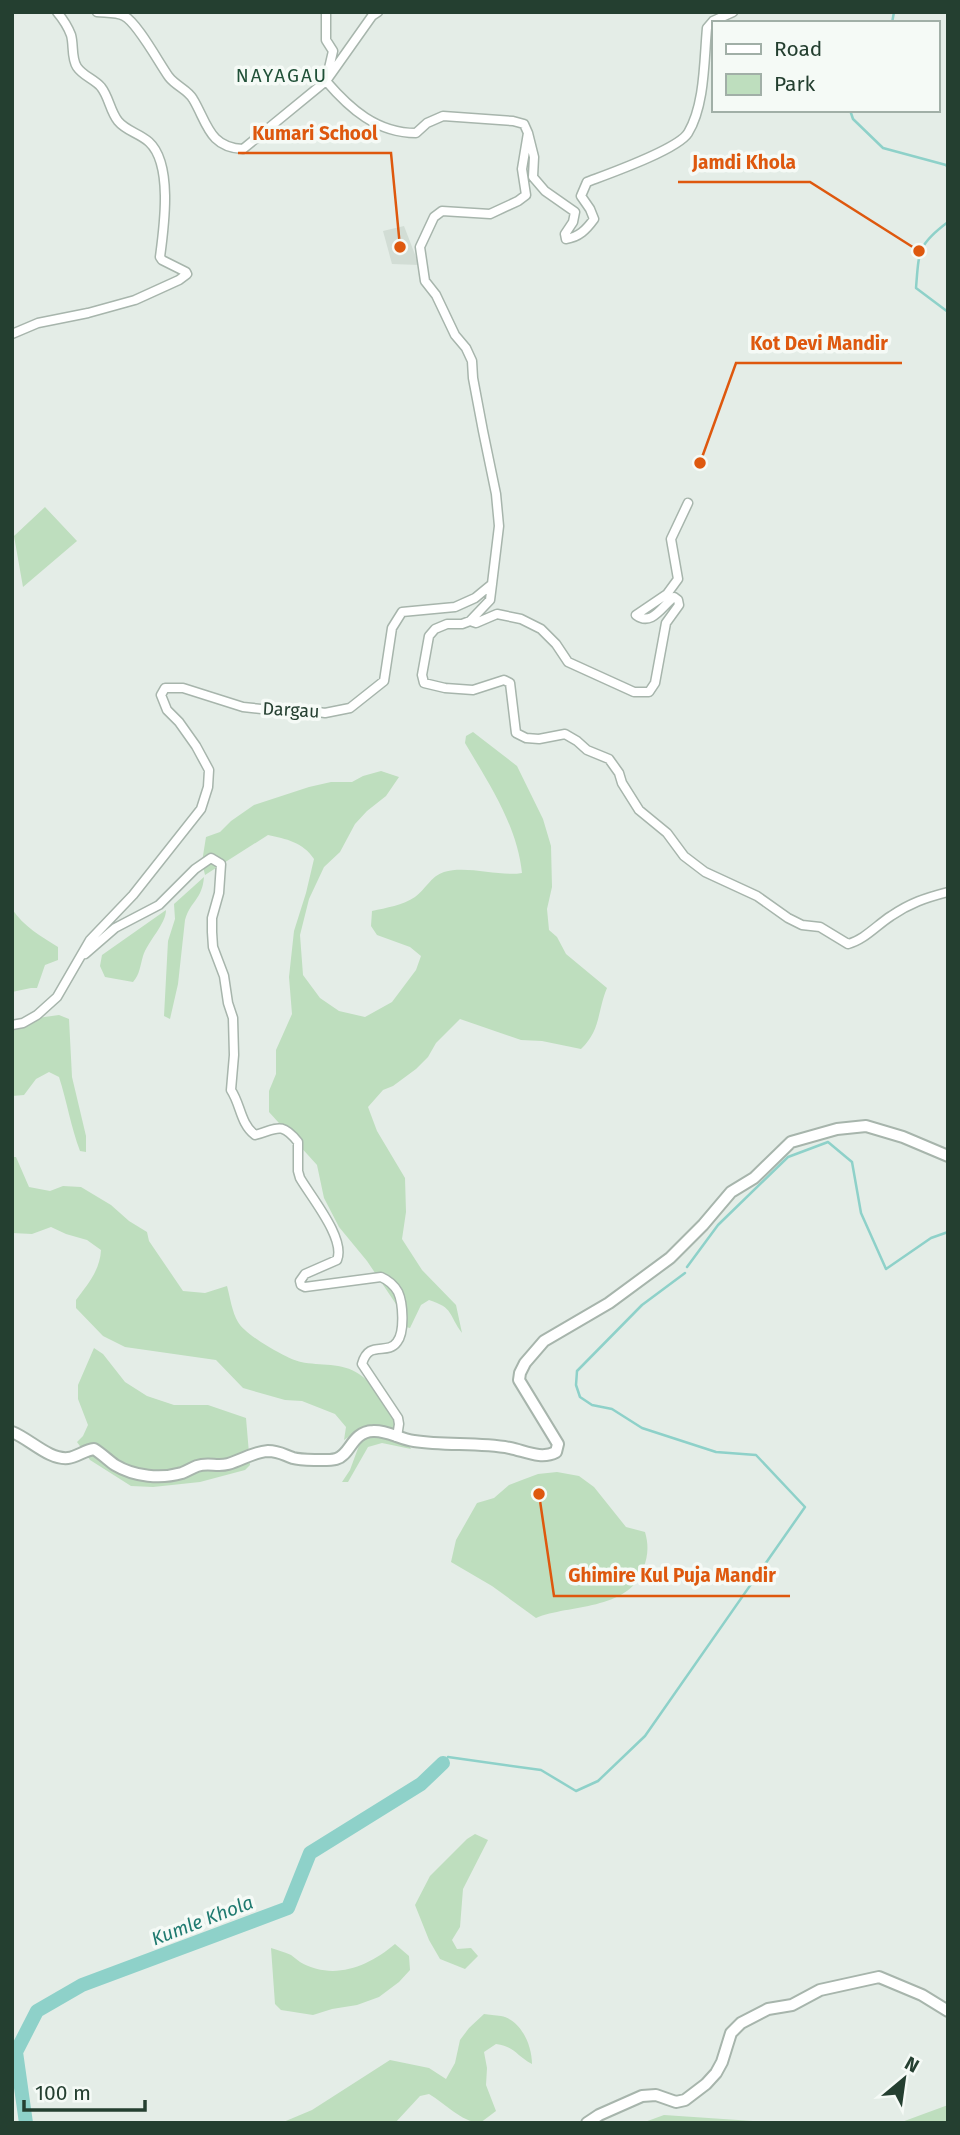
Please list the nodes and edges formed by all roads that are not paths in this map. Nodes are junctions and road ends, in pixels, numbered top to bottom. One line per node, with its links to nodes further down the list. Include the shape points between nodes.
1 (57, 12): 10 (street, via 71,35 75,65 99,84 116,119 150,142 156,154 166,191 160,257 186,272 143,297 38,323)
2 (97, 12): 8 (street, via 124,16 137,29 171,80 192,96 213,137 230,149 243,149)
3 (326, 12): 8 (street, via 326,40 333,51)
4 (378, 12): 8 (street)
5 (733, 12): 6 (street)
6 (713, 21)
7 (712, 22): 9 (street, via 697,109 687,135 672,147 587,183 581,196 594,219 574,238 566,239 565,234 575,212 533,177)
8 (326, 81): 9 (street, via 367,120 400,133 416,133 443,116 513,121 524,124)
9 (528, 133): 12 (street, via 522,169 526,195 490,214 442,211 426,230 420,247 425,281 472,361 499,526)
10 (12, 334)
11 (688, 503): 13 (street, via 671,539 678,579 667,594 636,615 646,620 674,597 678,600 666,623 655,683 649,692 634,692 568,662 541,629 521,619 498,614)
12 (492, 584): 13 (street, via 490,600); 15 (street, Dargau, via 455,607 402,612 392,628 384,681 350,708 325,713 243,707 183,688 166,688 161,695 167,710 209,770 201,809 133,895 90,940)
13 (470, 621): 14 (street, via 447,624 429,636 424,683 473,690 504,680 510,683 516,733 539,739 565,734 609,759 639,810 705,872 748,890 788,918 820,927 848,944 921,898)
14 (948, 892)
15 (78, 961): 16 (street, Dargau, via 57,997 23,1023); 19 (street, via 114,928 159,905 211,858 221,864 212,932 233,1018 231,1090 243,1122 255,1135 274,1127 284,1129 298,1142 300,1178 338,1240 337,1260 305,1274 300,1284 306,1287 381,1277 399,1294 401,1331 396,1345 372,1349 362,1364 398,1418)
16 (12, 1025)
17 (948, 1156): 19 (street, via 866,1126 791,1142 754,1178 731,1192 670,1258 609,1303 544,1341 525,1363 519,1380 558,1444 556,1452 529,1454 479,1443)
18 (12, 1432): 19 (street, via 57,1457 94,1449 119,1468 159,1476 197,1466 219,1466 269,1451 294,1459 334,1460 367,1432 383,1431)
19 (397, 1437)
20 (948, 2011): 21 (street, via 883,1978 828,1987 792,2005 763,2010 741,2023 731,2034 716,2073 685,2100 642,2096)
21 (587, 2123)

